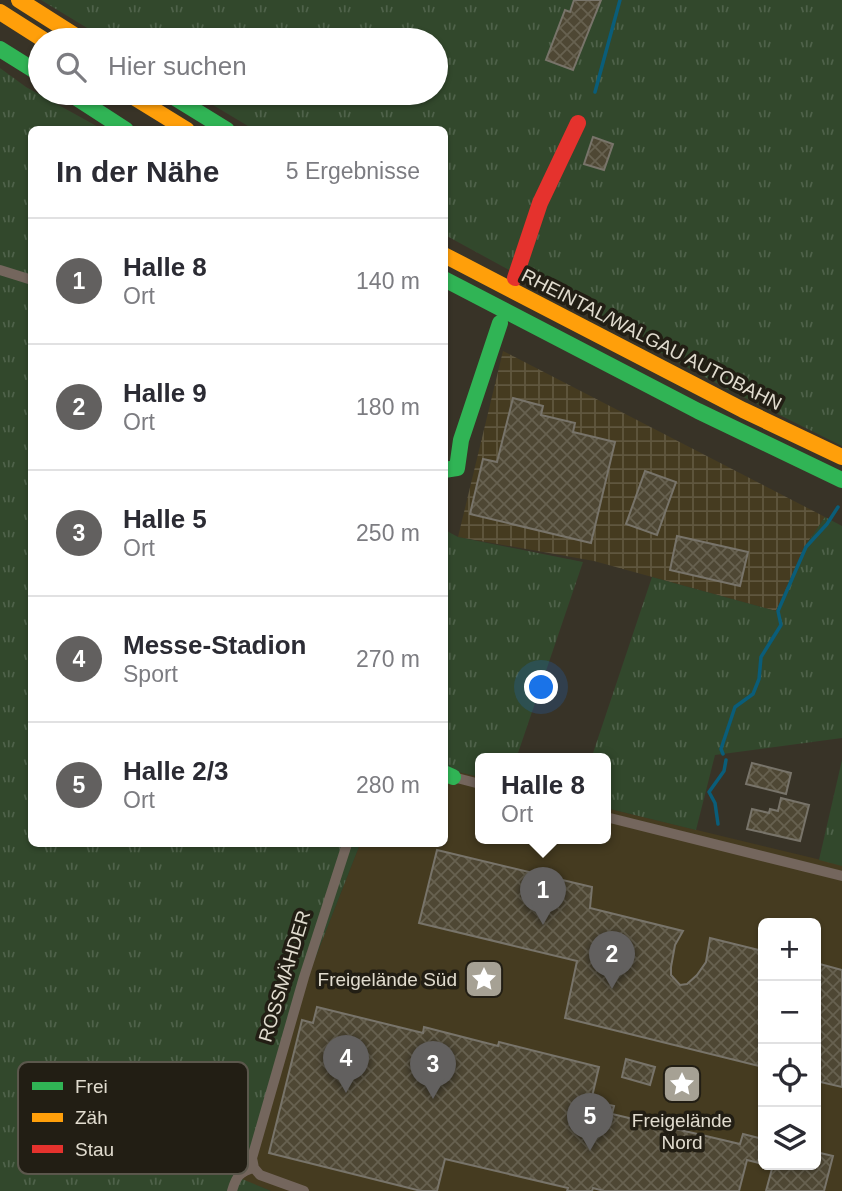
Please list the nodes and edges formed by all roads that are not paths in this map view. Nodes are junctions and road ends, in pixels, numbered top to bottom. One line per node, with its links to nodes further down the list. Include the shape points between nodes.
1 (19, 0): 3 (main road)
2 (0, 12): 4 (main road)
3 (63, 28)
4 (28, 30)
5 (0, 49): 6 (main road)
6 (28, 67)
7 (87, 105): 11 (main road)
8 (146, 105): 12 (main road)
9 (186, 105): 13 (main road)
10 (578, 123): 18 (main road, via 540,203)
11 (120, 126)
12 (181, 126)
13 (221, 126)
14 (448, 257): 18 (main road, RHEINTAL/WALGAU AUTOBAHN)
15 (0, 270): 16 (street)
16 (28, 279)
17 (448, 281): 19 (main road, via 496,306)
18 (511, 286): 20 (main road, RHEINTAL/WALGAU AUTOBAHN, via 743,410)
19 (505, 319): 21 (main road, via 461,440 457,468); 22 (main road)
20 (842, 457)
21 (448, 469)
22 (842, 480)
23 (449, 775): 24 (street)
24 (475, 783)
25 (611, 818): 27 (street)
26 (346, 847): 28 (street, ROSSMÄHDER, via 300,989 252,1158)
27 (842, 876)
28 (254, 1168): 29 (street); 32 (street, via 260,1175)
29 (248, 1170)
30 (240, 1174): 31 (street)
31 (232, 1191)
32 (304, 1191)

